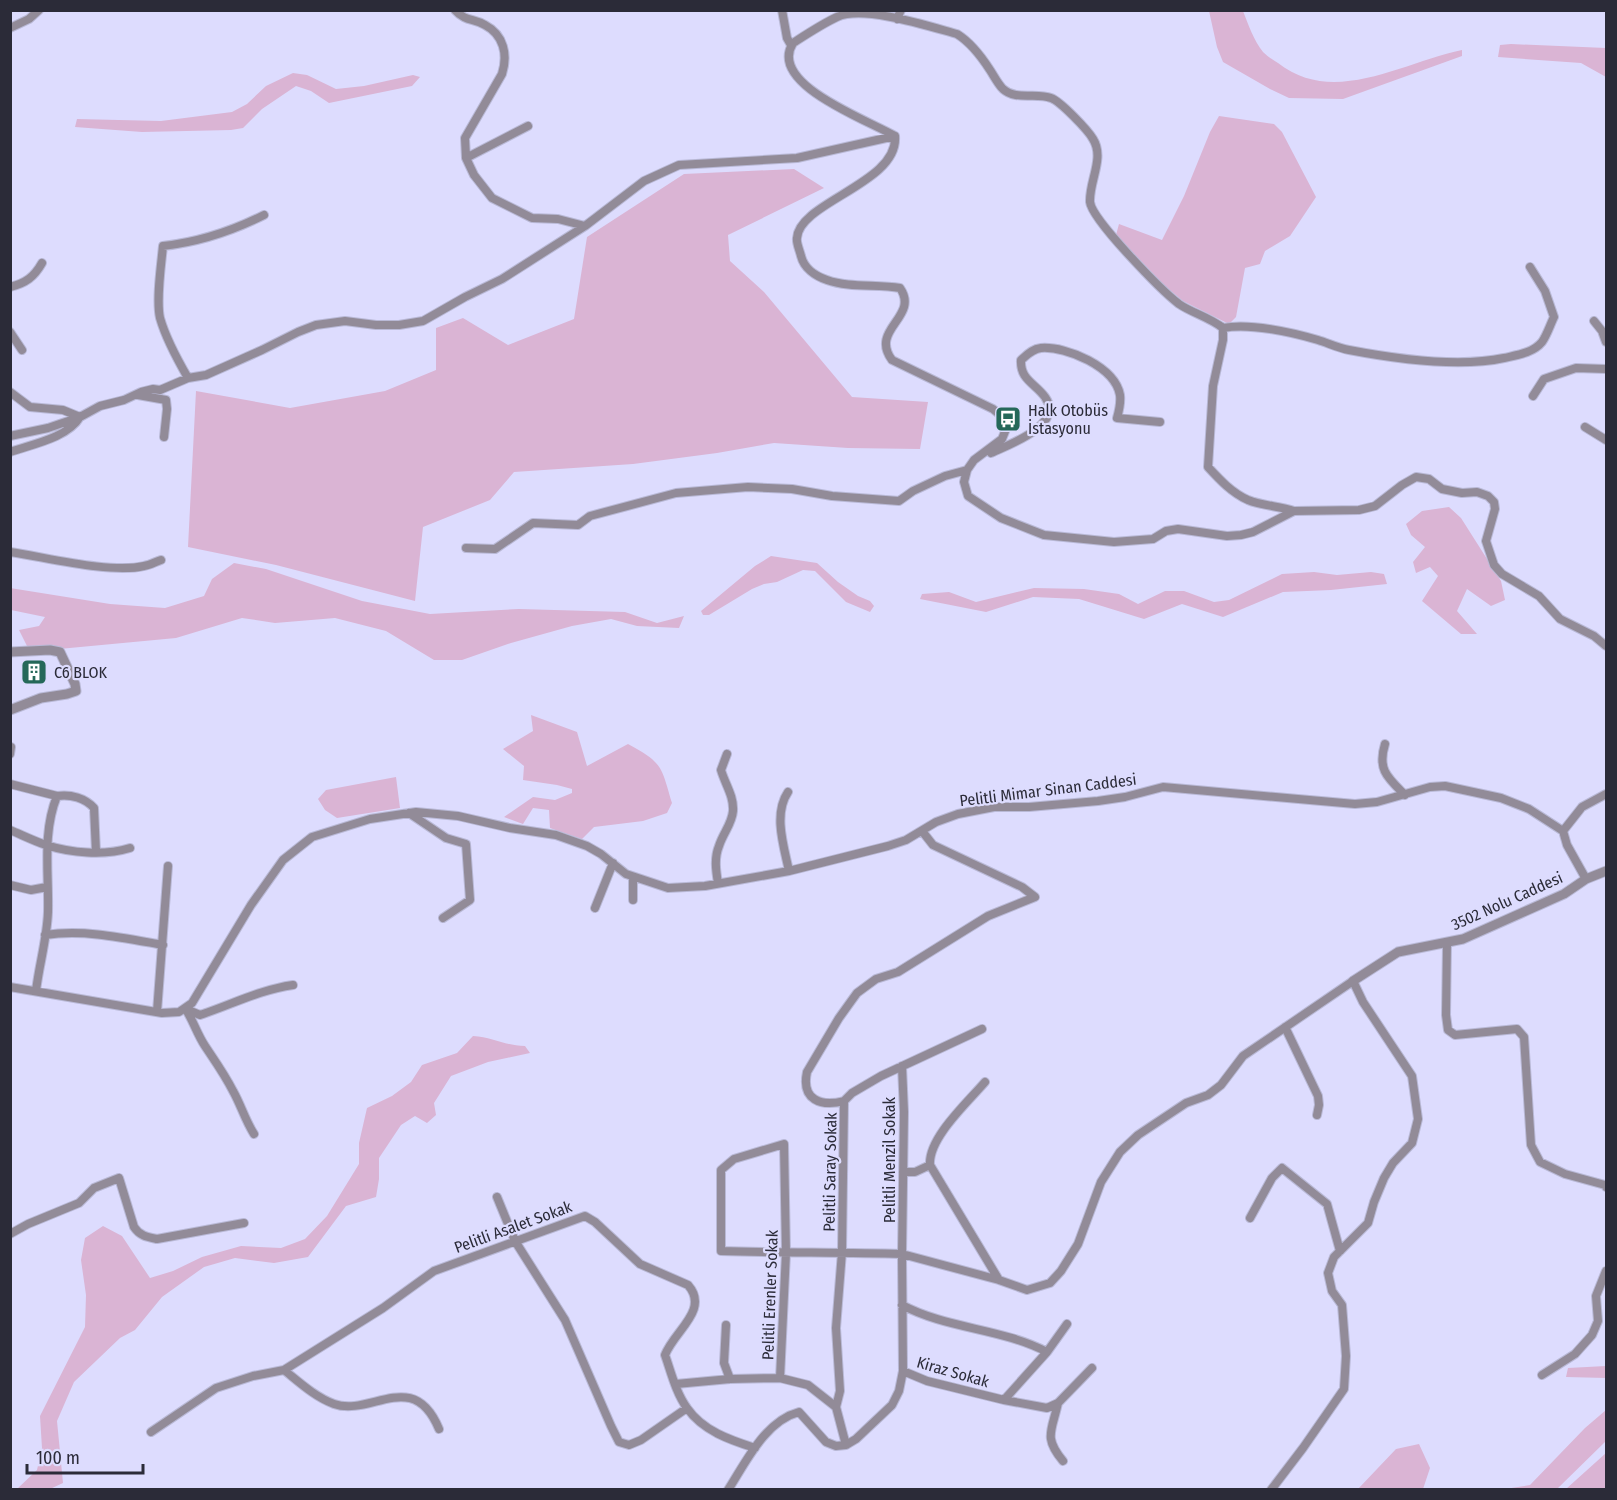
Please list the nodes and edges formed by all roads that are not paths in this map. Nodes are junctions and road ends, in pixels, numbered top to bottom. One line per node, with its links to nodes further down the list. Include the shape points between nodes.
1 (39, 10): 6 (street, via 29,20)
2 (455, 10): 10 (street, via 462,18 495,32 505,48 502,74 465,138)
3 (782, 10): 7 (street)
4 (901, 10): 5 (street)
5 (897, 19): 7 (street, via 848,14); 17 (street, via 957,34 989,67 1003,89 1016,95 1052,98 1081,123 1095,141 1098,155 1090,202 1096,217 1179,304)
6 (10, 28)
7 (791, 45): 9 (street, via 788,56 800,82 822,99)
8 (528, 126): 10 (street)
9 (895, 136): 12 (street, via 797,158 679,165 644,181); 33 (street, via 896,147 888,160 802,224 796,238 803,262 812,273 828,280 900,288 906,295 906,304 885,345 892,360 993,409 1005,419 1002,439)
10 (466, 159): 12 (street, via 492,198 532,218)
11 (264, 215): 22 (street, via 190,243 163,246 160,316)
12 (585, 226): 22 (street, via 502,279 423,321 399,325 345,321 316,325 206,375)
13 (42, 263): 15 (street, via 29,280)
14 (1530, 267): 17 (street, via 1545,291 1554,317 1541,343 1526,353 1479,362 1433,362 1347,350 1253,326)
15 (10, 287)
16 (1594, 321): 19 (street)
17 (1223, 328): 35 (street, via 1213,386 1208,467 1228,488 1249,500)
18 (10, 332): 20 (street)
19 (1606, 342)
20 (22, 350)
21 (1606, 369): 25 (street, via 1576,368 1544,379)
22 (188, 378): 24 (street, via 160,390)
23 (10, 392): 26 (street, via 30,407)
24 (136, 394): 26 (street); 30 (street, via 166,400)
25 (1533, 396)
26 (80, 417): 29 (street); 32 (street, via 61,434)
27 (1160, 422): 33 (street, via 1117,418 1120,394 1112,377 1073,352 1041,348 1021,360 1020,368 1046,398 1049,411 1044,423 1026,437)
28 (1585, 427): 31 (street)
29 (10, 436)
30 (164, 437)
31 (1606, 440)
32 (10, 452)
33 (976, 459): 34 (street)
34 (967, 470): 35 (street, via 964,482 968,496 978,504 1018,526 1052,536 1114,542 1154,538 1178,529 1241,535); 36 (street, via 945,476 899,501 748,487 676,493 590,516 578,525 533,523 495,549)
35 (1294, 511): 39 (street, via 1359,510 1375,506 1416,477 1442,489 1488,496 1495,509 1486,541 1494,565 1539,596 1560,620)
36 (466, 548)
37 (10, 552): 38 (street, via 120,568)
38 (161, 560)
39 (1606, 646)
40 (10, 652): 41 (street, via 60,652 76,691)
41 (10, 710)
42 (1385, 744): 48 (street, via 1382,767)
43 (727, 754): 62 (street, via 721,770 733,810 719,845)
44 (10, 784): 47 (street)
45 (788, 792): 58 (street, via 782,801 781,826)
46 (1606, 794): 52 (street, via 1582,807)
47 (57, 795): 53 (street); 55 (street, via 82,799 94,808)
48 (1406, 795): 51 (street, Pelitli Mimar Sinan Caddesi, via 1377,802 1344,803 1163,787 1098,801 965,812); 52 (street, Pelitli Mimar Sinan Caddesi, via 1430,787 1461,788 1529,809)
49 (409, 813): 56 (street, Pelitli Mimar Sinan Caddesi, via 458,816 556,835 588,846); 67 (street, via 446,838 466,844 470,900); 75 (street, Pelitli Mimar Sinan Caddesi, via 370,819 312,837 283,860 250,905 192,1003)
50 (10, 830): 53 (street)
51 (922, 831): 58 (street, Pelitli Mimar Sinan Caddesi, via 888,846); 81 (street, Pelitli Saray Sokak, via 933,845 1022,887 1035,897 988,916 857,993 807,1072 806,1080 806,1088 821,1104)
52 (1563, 831): 61 (street)
53 (48, 846): 55 (street); 64 (street)
54 (130, 848): 55 (street)
55 (96, 852)
56 (614, 864): 60 (street, Pelitli Mimar Sinan Caddesi); 66 (street)
57 (168, 866): 70 (street)
58 (789, 871): 62 (street, Pelitli Mimar Sinan Caddesi)
59 (1606, 871): 61 (street, 3502 Nolu Caddesi)
60 (633, 877): 62 (street, Pelitli Mimar Sinan Caddesi, via 668,888); 65 (street)
61 (1586, 879): 69 (street, 3502 Nolu Caddesi, via 1564,894)
62 (718, 883)
63 (10, 885): 64 (street, via 31,890)
64 (46, 887): 68 (street)
65 (633, 900)
66 (595, 908)
67 (443, 918)
68 (45, 935): 70 (street, via 103,934); 74 (street)
69 (1447, 943): 71 (street, 3502 Nolu Caddesi, via 1398,952); 86 (street, via 1448,1030 1455,1035 1518,1029 1524,1037 1531,1145 1540,1162)
70 (163, 945): 76 (street)
71 (1353, 981): 77 (street); 92 (street, via 1412,1076 1418,1119 1412,1143 1384,1178 1368,1223)
72 (293, 985): 75 (street, via 250,995 200,1015)
73 (10, 987): 74 (street)
74 (36, 991): 76 (street)
75 (185, 1008): 76 (street, via 179,1012); 83 (street)
76 (157, 1012)
77 (1285, 1027): 82 (street, via 1318,1096); 97 (street, via 1243,1056 1208,1095 1186,1103 1120,1152 1101,1182 1078,1244 1050,1283 1027,1290)
78 (982, 1029): 79 (street)
79 (902, 1066): 81 (street); 85 (street, Pelitli Menzil Sokak)
80 (985, 1082): 84 (street, via 945,1129 932,1150)
81 (844, 1101): 93 (street, Pelitli Saray Sokak)
82 (1317, 1114)
83 (254, 1134)
84 (930, 1165): 85 (street, via 915,1172); 97 (street)
85 (903, 1172): 95 (street, Pelitli Menzil Sokak)
86 (1606, 1187)
87 (496, 1197): 91 (street)
88 (1250, 1218): 92 (street, via 1272,1178 1282,1168 1327,1204)
89 (244, 1223): 90 (street, via 148,1238 134,1227 119,1178 94,1188 79,1203)
90 (10, 1234)
91 (515, 1241): 103 (street, Pelitli Asalet Sokak, via 434,1271); 108 (street, Pelitli Asalet Sokak, via 585,1216 639,1264 688,1285 696,1298 696,1309 665,1354); 112 (street, via 565,1320 619,1442 629,1445 641,1440)
92 (1340, 1251): 119 (street, via 1328,1274 1332,1291 1342,1305 1344,1389)
93 (842, 1252): 94 (street); 95 (street); 111 (street, Pelitli Saray Sokak, via 836,1317 840,1391)
94 (786, 1253): 94 (street, Pelitli Erenler Sokak, via 784,1144 734,1159 721,1170 721,1251); 106 (street, Pelitli Erenler Sokak)
95 (902, 1254): 97 (street); 98 (street, Pelitli Menzil Sokak)
96 (1606, 1271): 105 (street, via 1596,1296 1598,1320 1592,1335 1575,1354)
97 (999, 1280)
98 (902, 1305): 101 (street, via 919,1315 991,1332); 104 (street, Pelitli Menzil Sokak)
99 (1067, 1324): 101 (street, Kiraz Sokak)
100 (726, 1325): 107 (street, via 723,1353)
101 (1047, 1352): 109 (street, Kiraz Sokak)
102 (1092, 1368): 110 (street)
103 (284, 1370): 113 (street, via 335,1404 393,1397 419,1402 433,1414); 114 (street, Pelitli Asalet Sokak, via 216,1388)
104 (903, 1371): 109 (street, Kiraz Sokak); 115 (street, Pelitli Menzil Sokak, via 892,1405)
105 (1542, 1375)
106 (780, 1378): 107 (street, Pelitli Erenler Sokak); 111 (street, via 808,1385)
107 (730, 1379): 108 (street, Pelitli Erenler Sokak)
108 (676, 1384): 112 (street, Pelitli Asalet Sokak)
109 (1004, 1400): 110 (street, via 1047,1408)
110 (1058, 1403): 117 (street, via 1049,1440)
111 (836, 1407): 115 (street, Pelitli Saray Sokak)
112 (687, 1408): 116 (street, Pelitli Asalet Sokak, via 711,1431)
113 (439, 1429)
114 (151, 1432)
115 (846, 1445): 116 (street, via 826,1442 799,1412 779,1421)
116 (755, 1448): 118 (street)
117 (1063, 1461)
118 (728, 1490)
119 (1271, 1490)

